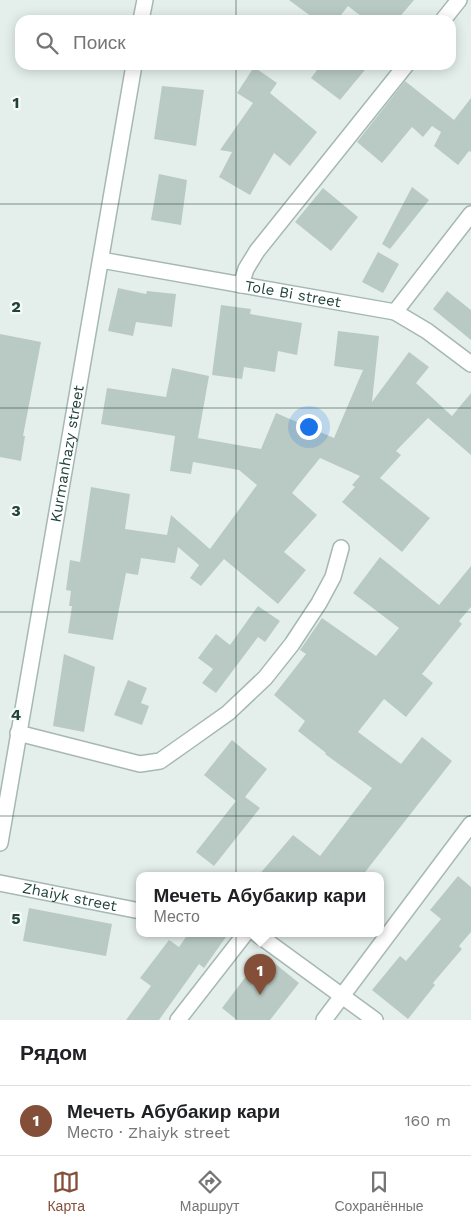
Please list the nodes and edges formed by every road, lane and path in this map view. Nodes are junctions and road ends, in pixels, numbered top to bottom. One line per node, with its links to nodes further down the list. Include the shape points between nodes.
1 (145, 0): 3 (street)
2 (459, 0): 4 (street)
3 (142, 15)
4 (447, 15)
5 (133, 70): 8 (street, Kurmanhazy street)
6 (402, 70): 9 (street, via 257,251)
7 (471, 214): 10 (street)
8 (101, 260): 9 (street, Tole Bi street); 13 (street, Kurmanhazy street)
9 (241, 285): 10 (street, Tole Bi street)
10 (395, 312): 11 (street, Tole Bi street)
11 (471, 364)
12 (341, 548): 13 (street, via 333,577 319,604 265,678 228,714 160,760 140,764)
13 (18, 733): 15 (street, Kurmanhazy street)
14 (471, 824): 20 (street)
15 (0, 843)
16 (0, 883): 17 (street, Zhaiyk street)
17 (136, 910)
18 (243, 937): 21 (street)
19 (261, 937): 20 (street)
20 (343, 996): 22 (street); 23 (street)
21 (178, 1020)
22 (324, 1020)
23 (375, 1020)

